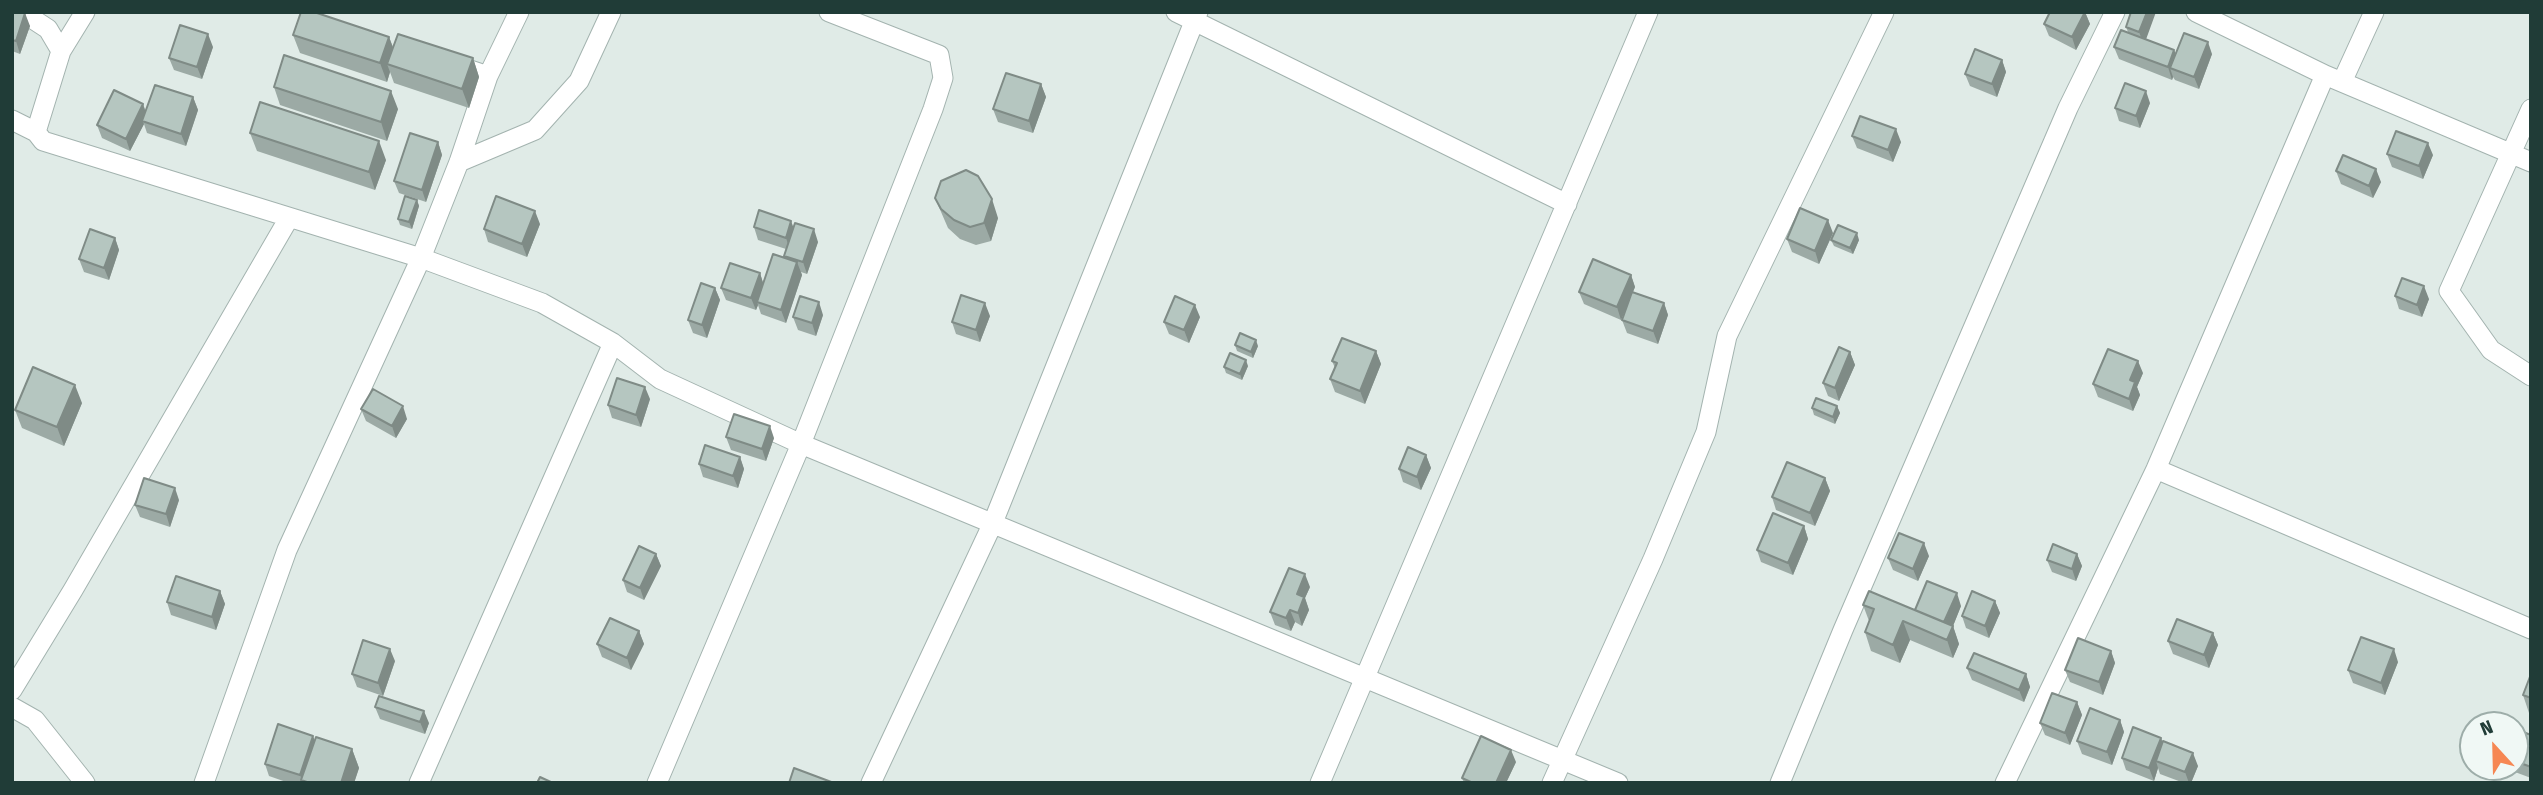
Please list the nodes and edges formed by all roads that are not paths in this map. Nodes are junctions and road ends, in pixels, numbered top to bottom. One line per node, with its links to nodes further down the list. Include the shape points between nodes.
1 (22, 12): 13 (street, via 48,29)
2 (85, 12): 13 (street)
3 (519, 12): 15 (street)
4 (611, 12): 21 (street, via 579,81 535,130)
5 (829, 12): 28 (street, via 939,55 943,78)
6 (1176, 12): 12 (street)
7 (1648, 12): 23 (street)
8 (1884, 12): 35 (street, via 1727,336 1706,432)
9 (2115, 12): 44 (street, via 2063,120)
10 (2196, 12): 16 (street)
11 (2374, 12): 16 (street)
12 (1196, 17): 23 (street); 30 (street)
13 (61, 51): 19 (street)
14 (438, 59): 15 (street)
15 (488, 76): 21 (street)
16 (2334, 78): 20 (street); 29 (street)
17 (2531, 109): 20 (street)
18 (12, 120): 19 (street)
19 (36, 132): 24 (street, via 44,141)
20 (2511, 153): 22 (street); 27 (street, via 2449,291 2491,350)
21 (459, 162): 25 (street)
22 (2531, 162)
23 (1567, 204): 32 (street)
24 (289, 218): 25 (street); 33 (street)
25 (421, 258): 26 (street, via 542,303); 37 (street, via 287,550)
26 (612, 343): 28 (street, via 660,379); 38 (street)
27 (2531, 376)
28 (801, 444): 30 (street); 39 (street)
29 (2156, 469): 31 (street); 45 (street)
30 (992, 525): 32 (street); 40 (street)
31 (2531, 629)
32 (1364, 678): 35 (street); 41 (street)
33 (12, 690)
34 (12, 707): 36 (street, via 35,720)
35 (1562, 759): 42 (street); 43 (street)
36 (85, 783)
37 (204, 783)
38 (419, 783)
39 (657, 783)
40 (871, 783)
41 (1320, 783)
42 (1552, 783)
43 (1619, 783)
44 (1780, 783)
45 (2005, 783)

